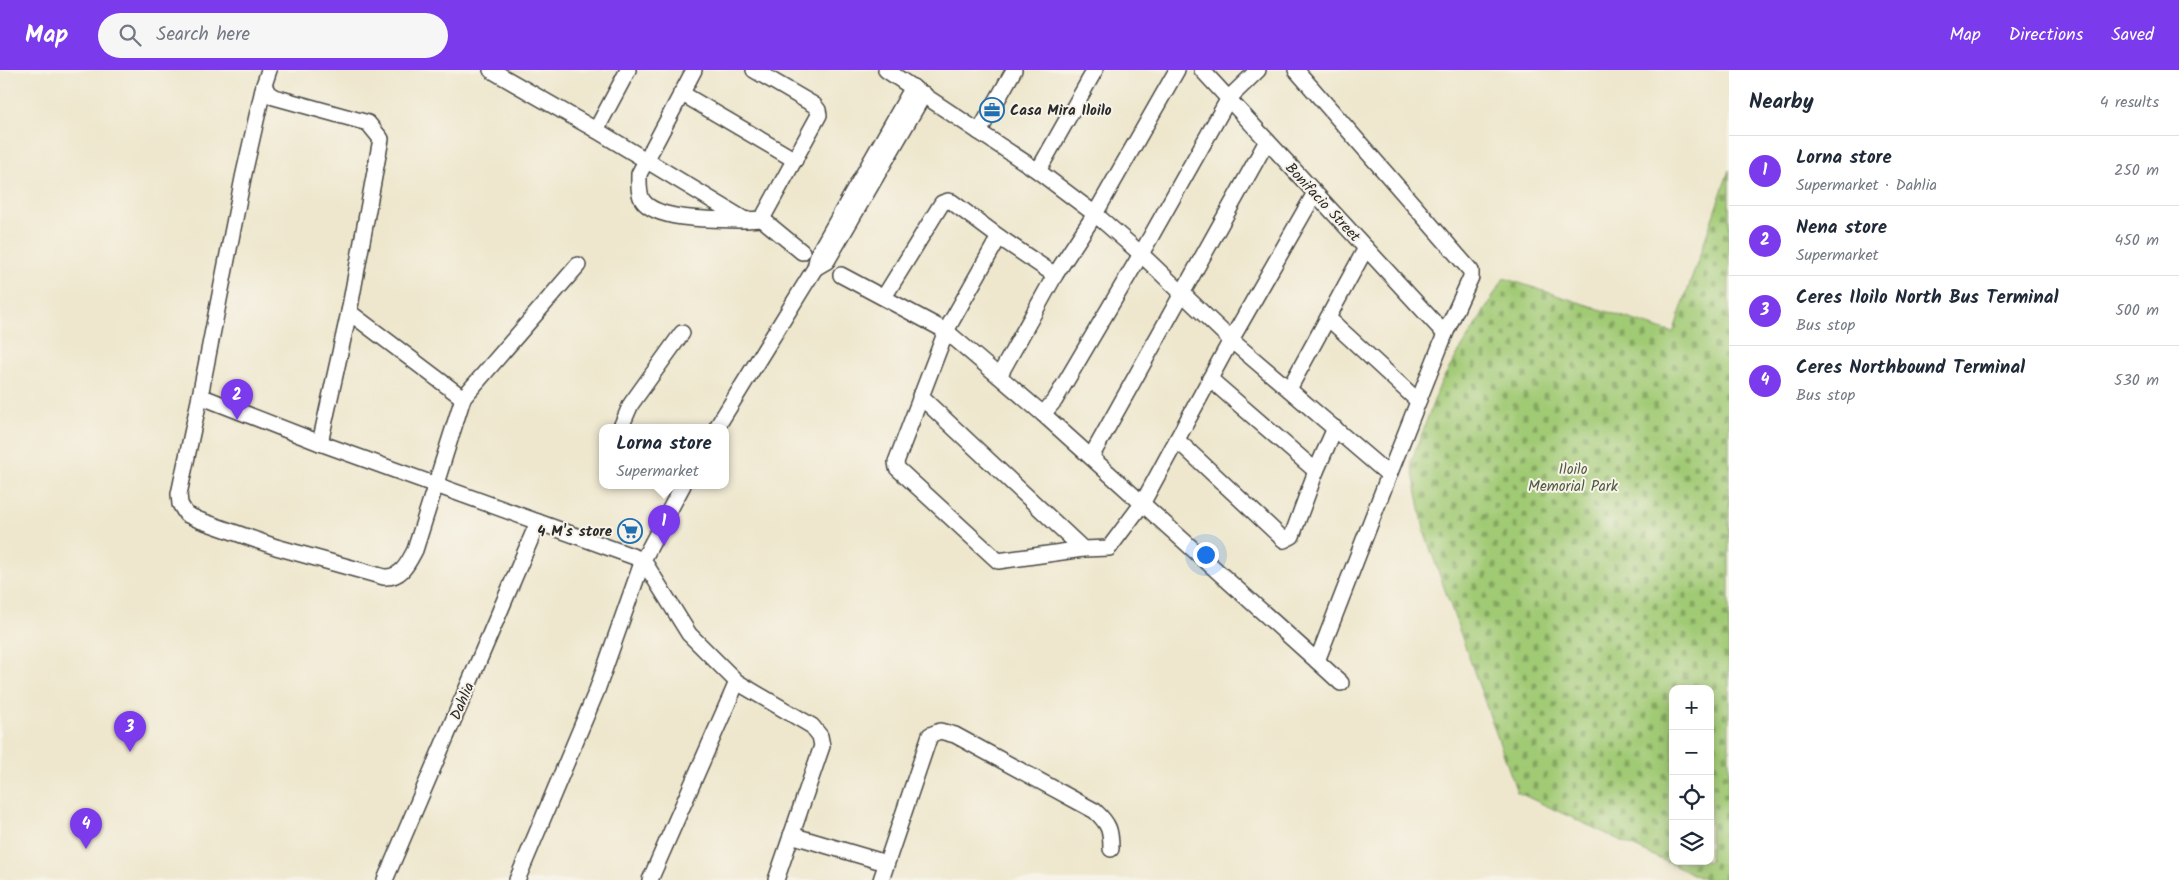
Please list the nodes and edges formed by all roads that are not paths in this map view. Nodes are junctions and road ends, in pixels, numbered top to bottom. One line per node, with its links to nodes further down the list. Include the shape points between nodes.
1 (269, 70): 13 (street)
2 (491, 70): 17 (street)
3 (628, 70): 17 (street)
4 (694, 70): 15 (street)
5 (754, 70): 21 (street, via 818,110 819,115)
6 (886, 70): 14 (street)
7 (1014, 70): 18 (street)
8 (1095, 70): 22 (street)
9 (1176, 70): 24 (street)
10 (1202, 70): 16 (street, Bonifacio Street)
11 (1258, 70): 16 (street)
12 (1296, 70): 40 (street, via 1471,271 1472,277)
13 (264, 85): 36 (street, via 274,97 368,124 381,140); 45 (street)
14 (919, 91): 18 (street); 51 (street, via 827,250 827,261 815,268)
15 (680, 93): 20 (street); 21 (street)
16 (1229, 98): 19 (street, Bonifacio Street); 30 (street)
17 (596, 130): 20 (street)
18 (980, 132): 22 (street)
19 (1267, 141): 23 (street, Bonifacio Street); 34 (street)
20 (645, 160): 26 (street); 26 (street, via 639,174 639,188 643,200 650,206 680,218)
21 (794, 160): 25 (street)
22 (1038, 170): 24 (street)
23 (1315, 193): 28 (street, Bonifacio Street); 41 (street)
24 (1095, 214): 30 (street); 33 (street)
25 (762, 219): 26 (street); 29 (street)
26 (745, 220)
27 (999, 237): 33 (street); 35 (street, via 952,202 942,203); 38 (street)
28 (1366, 248): 37 (street); 40 (street, Bonifacio Street)
29 (802, 252)
30 (1141, 254): 34 (street); 49 (street, via 1055,400)
31 (578, 264): 47 (street)
32 (841, 275): 35 (street)
33 (1055, 276): 42 (street)
34 (1182, 296): 41 (street); 55 (street)
35 (884, 297): 38 (street)
36 (349, 312): 47 (street); 54 (street)
37 (1328, 318): 44 (street); 48 (street)
38 (946, 331): 42 (street); 46 (street)
39 (682, 333): 50 (street, via 631,404)
40 (1445, 334): 48 (street)
41 (1231, 340): 43 (street); 44 (street)
42 (999, 376): 49 (street)
43 (1210, 379): 53 (street); 56 (street)
44 (1289, 389): 52 (street)
45 (200, 396): 54 (street); 58 (street, via 179,494 186,514 217,527 276,547 392,578 399,574 415,550)
46 (920, 396): 62 (street); 62 (street, via 896,462 900,473 998,561)
47 (463, 398): 58 (street)
48 (1418, 401): 57 (street)
49 (1043, 414): 55 (street)
50 (622, 424)
51 (719, 424)
52 (1335, 428): 56 (street); 57 (street)
53 (1177, 440): 56 (street, via 1284,540 1292,536); 60 (street)
54 (320, 443): 58 (street)
55 (1091, 458): 60 (street)
56 (1316, 471)
57 (1389, 475): 64 (street)
58 (436, 485): 61 (street)
59 (681, 489): 63 (street)
60 (1142, 504): 62 (street, via 1109,548); 64 (street)
61 (538, 522): 63 (street); 70 (street, Dahlia)
62 (1083, 549)
63 (643, 560): 65 (street, via 689,634); 71 (street, via 597,690)
64 (1316, 661): 66 (street)
65 (737, 682): 67 (street, via 812,726 820,736 822,746); 72 (street)
66 (1341, 683)
67 (791, 835): 69 (street); 73 (street)
68 (1111, 849): 69 (street, via 1111,831 1095,811 955,735 940,731 930,735)
69 (886, 862): 74 (street)
70 (385, 880)
71 (517, 880)
72 (650, 880)
73 (776, 880)
74 (881, 880)

